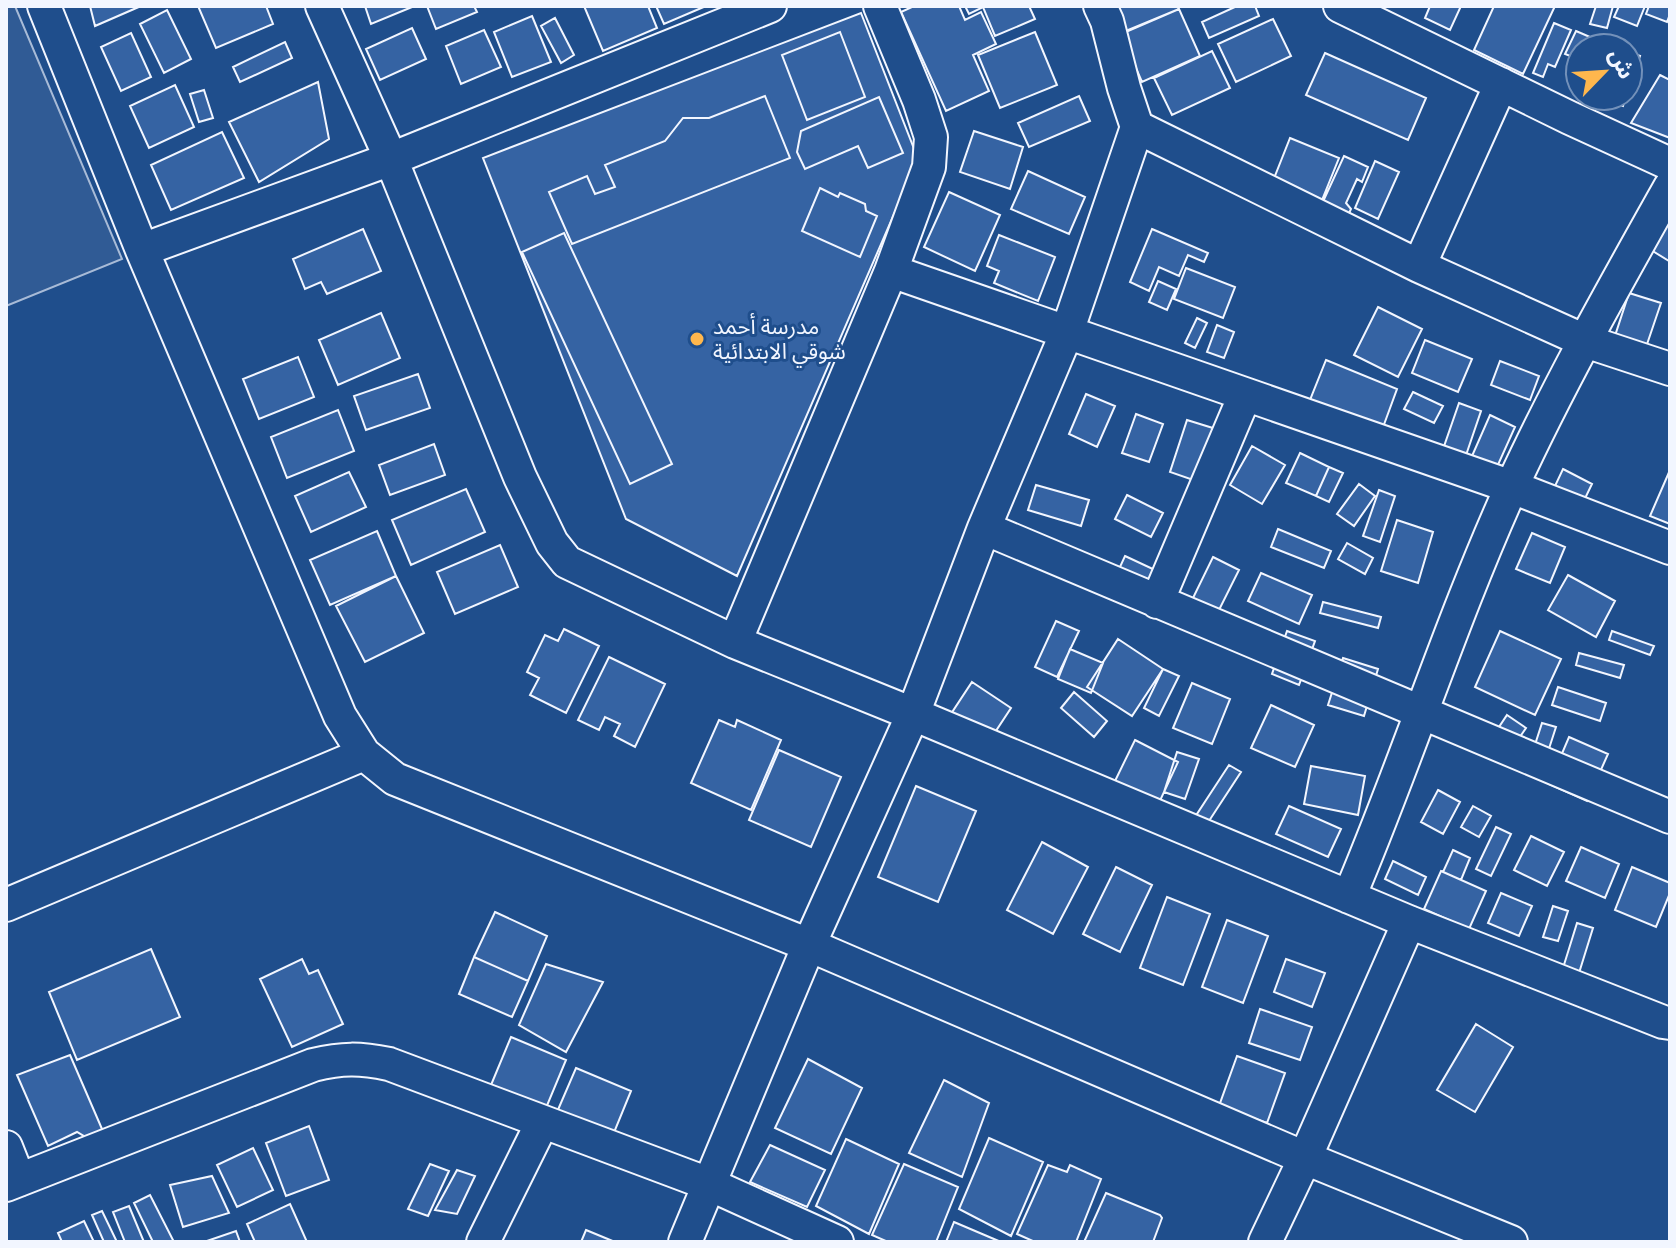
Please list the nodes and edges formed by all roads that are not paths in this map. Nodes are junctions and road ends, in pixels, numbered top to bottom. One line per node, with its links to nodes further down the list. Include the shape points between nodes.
1 (44, 6): 12 (street)
2 (770, 6): 9 (street)
3 (880, 6): 14 (street, via 931,137 929,167)
4 (1100, 6): 8 (street)
5 (1340, 6): 7 (street)
6 (324, 7): 9 (street)
7 (1501, 84): 10 (street); 13 (street)
8 (1137, 127): 13 (street); 15 (street)
9 (391, 159): 12 (street); 23 (street, via 552,543 567,562)
10 (1670, 164)
11 (1670, 187): 16 (street)
12 (142, 250): 26 (street, via 340,716)
13 (1419, 266): 16 (street)
14 (891, 271): 15 (street); 23 (street)
15 (1067, 332): 18 (street); 20 (street)
16 (1585, 341): 17 (street); 19 (street)
17 (1670, 369)
18 (1245, 395): 19 (street); 22 (street)
19 (1512, 487): 21 (street); 24 (street)
20 (984, 528): 22 (street); 25 (street)
21 (1670, 548)
22 (1157, 602): 24 (street)
23 (735, 642): 25 (street)
24 (1420, 712): 27 (street); 28 (street)
25 (913, 714): 28 (street); 31 (street)
26 (364, 754): 29 (street); 31 (street, via 395,779)
27 (1670, 817)
28 (1349, 897): 30 (street)
29 (6, 905)
30 (1409, 922): 32 (street); 35 (street)
31 (809, 945): 35 (street); 37 (street)
32 (1670, 1023)
33 (542, 1123): 36 (street, via 389,1064 339,1059); 37 (street); 38 (street)
34 (6, 1147): 36 (street)
35 (1305, 1158): 41 (street); 42 (street)
36 (13, 1183)
37 (709, 1184): 39 (street); 40 (street)
38 (483, 1242)
39 (685, 1242)
40 (837, 1242)
41 (1265, 1242)
42 (1511, 1242)

